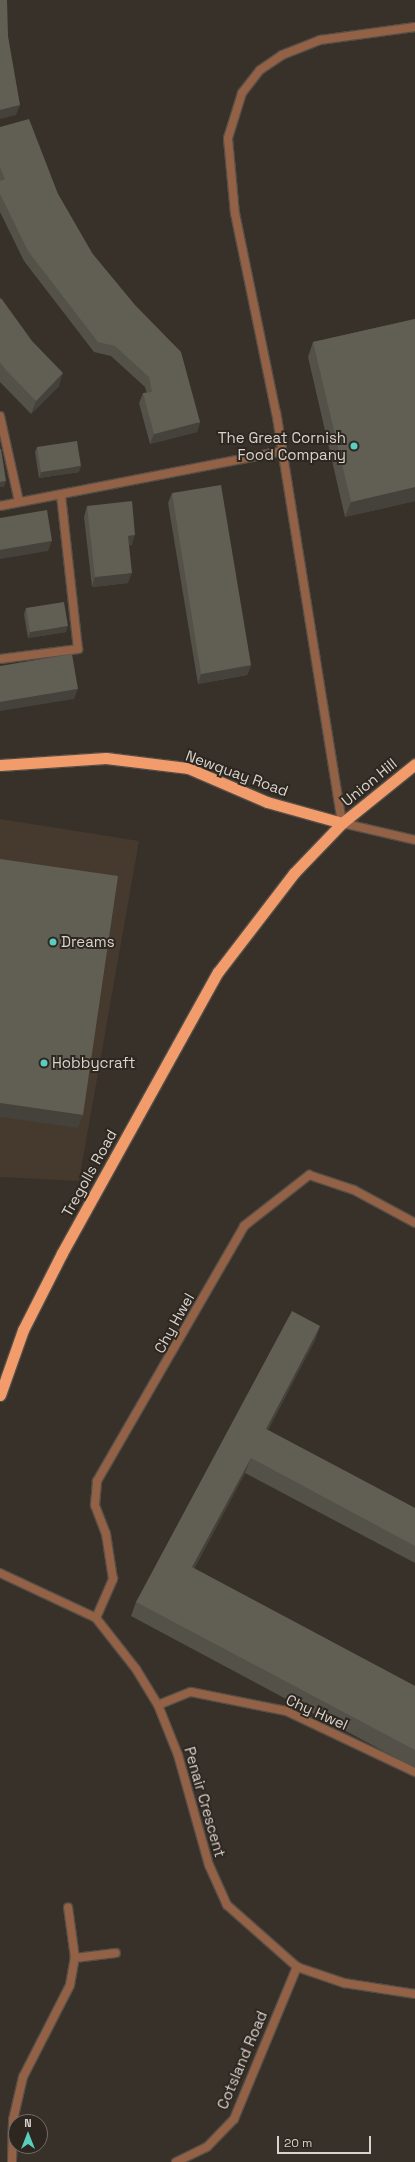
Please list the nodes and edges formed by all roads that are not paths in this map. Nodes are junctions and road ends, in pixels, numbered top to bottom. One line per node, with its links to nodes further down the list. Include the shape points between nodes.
1 (415, 27): 3 (street, via 320,40 282,55 260,70 242,93 233,121 228,160 235,214)
2 (0, 416): 5 (street)
3 (282, 451): 4 (street); 10 (street)
4 (61, 495): 5 (street); 7 (street, via 78,649)
5 (19, 502): 6 (street)
6 (0, 506)
7 (0, 659)
8 (415, 764): 10 (highway, Union Hill)
9 (0, 765): 10 (highway, Newquay Road, via 106,758 188,768 267,802)
10 (342, 823): 11 (street); 12 (highway, Union Hill, via 294,873)
11 (415, 840)
12 (218, 972): 14 (highway, Tregolls Road, via 62,1253 23,1330)
13 (415, 1223): 16 (street, Chy Hwel, via 354,1190 309,1175 244,1226 97,1481 96,1505 106,1534 113,1579)
14 (0, 1395)
15 (0, 1573): 16 (street, Penair Crescent)
16 (96, 1618): 17 (street, Penair Crescent, via 136,1669)
17 (158, 1705): 18 (street, Chy Hwel, via 192,1692 286,1711); 22 (street, Penair Crescent, via 178,1755 209,1865 227,1905)
18 (415, 1772)
19 (68, 1907): 21 (street)
20 (116, 1953): 21 (street)
21 (75, 1958): 24 (street, via 70,1985 23,2077 13,2120)
22 (298, 1967): 23 (street, Penair Crescent, via 344,1982); 25 (street, Cotsland Road, via 234,2119 207,2147)
23 (415, 1994)
24 (12, 2162)
25 (176, 2162)

